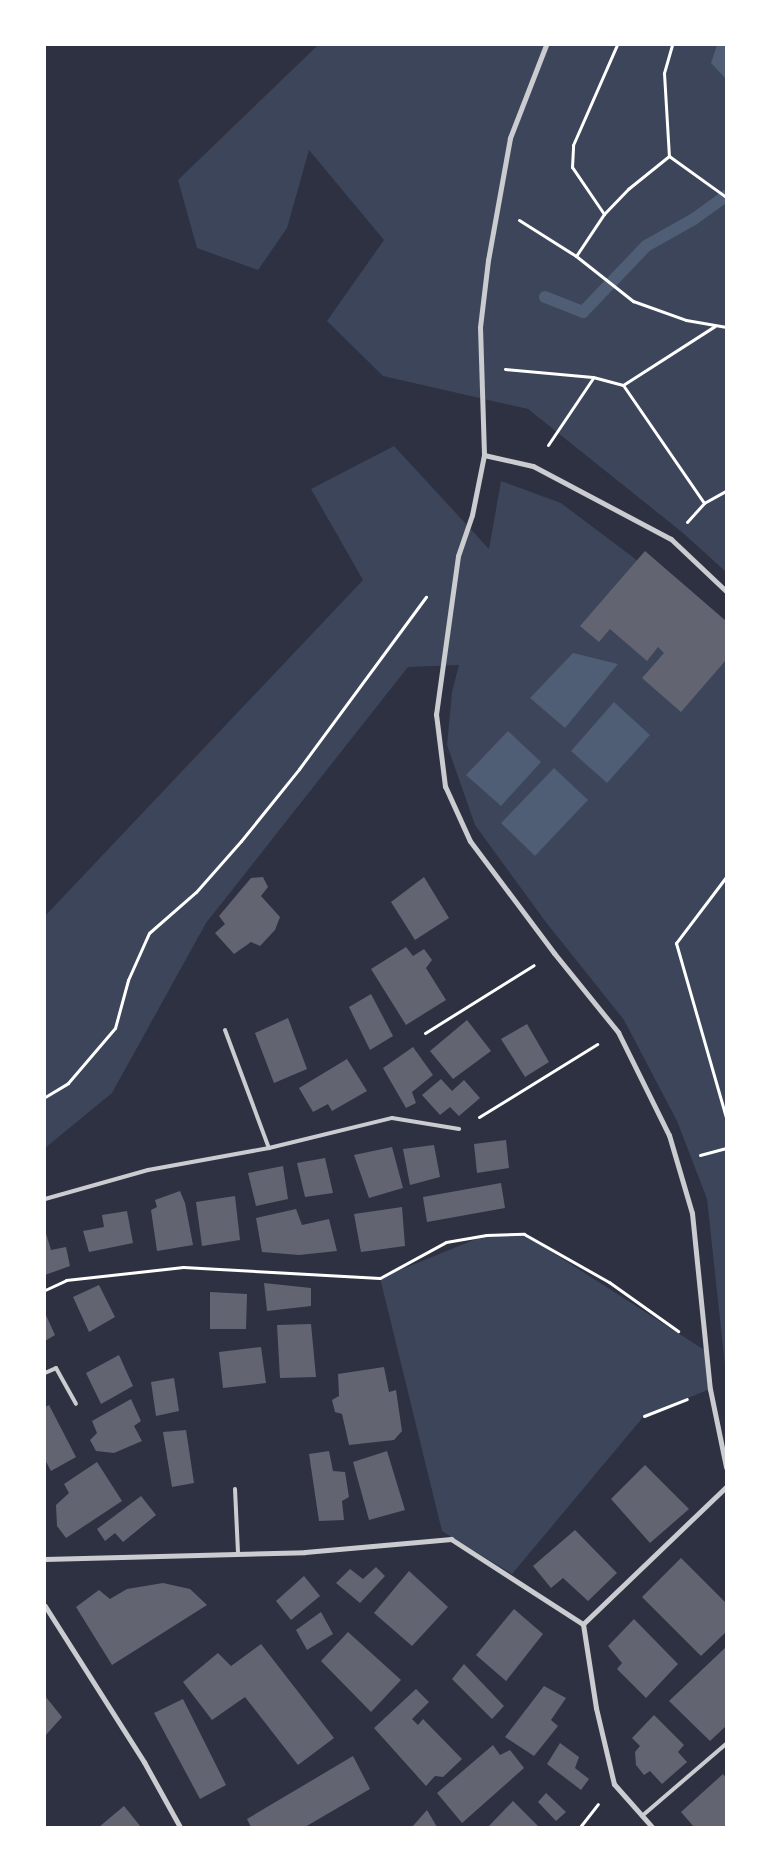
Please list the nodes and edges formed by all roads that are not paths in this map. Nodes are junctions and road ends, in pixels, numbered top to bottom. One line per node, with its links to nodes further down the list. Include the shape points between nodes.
1 (546, 45): 2 (street, via 510,138 486,279 480,367)
2 (484, 455): 3 (street, via 533,466 671,539); 10 (street, via 472,515 458,556 436,714 445,786 470,840 618,1032 669,1135 692,1213 710,1389)
3 (726, 591)
4 (225, 1030): 6 (lane)
5 (459, 1129): 6 (lane, via 392,1118)
6 (269, 1148): 7 (lane, via 148,1170)
7 (45, 1199)
8 (45, 1373): 9 (lane, via 56,1368)
9 (76, 1404)
10 (726, 1467)
11 (726, 1487): 16 (street)
12 (235, 1490): 13 (lane)
13 (238, 1553): 14 (street); 16 (street, via 305,1552 451,1539)
14 (45, 1559)
15 (45, 1606): 19 (street, via 144,1762)
16 (583, 1624): 18 (street, via 596,1708 614,1784)
17 (726, 1744): 18 (lane)
18 (642, 1816): 20 (street)
19 (180, 1827)
20 (652, 1827)

